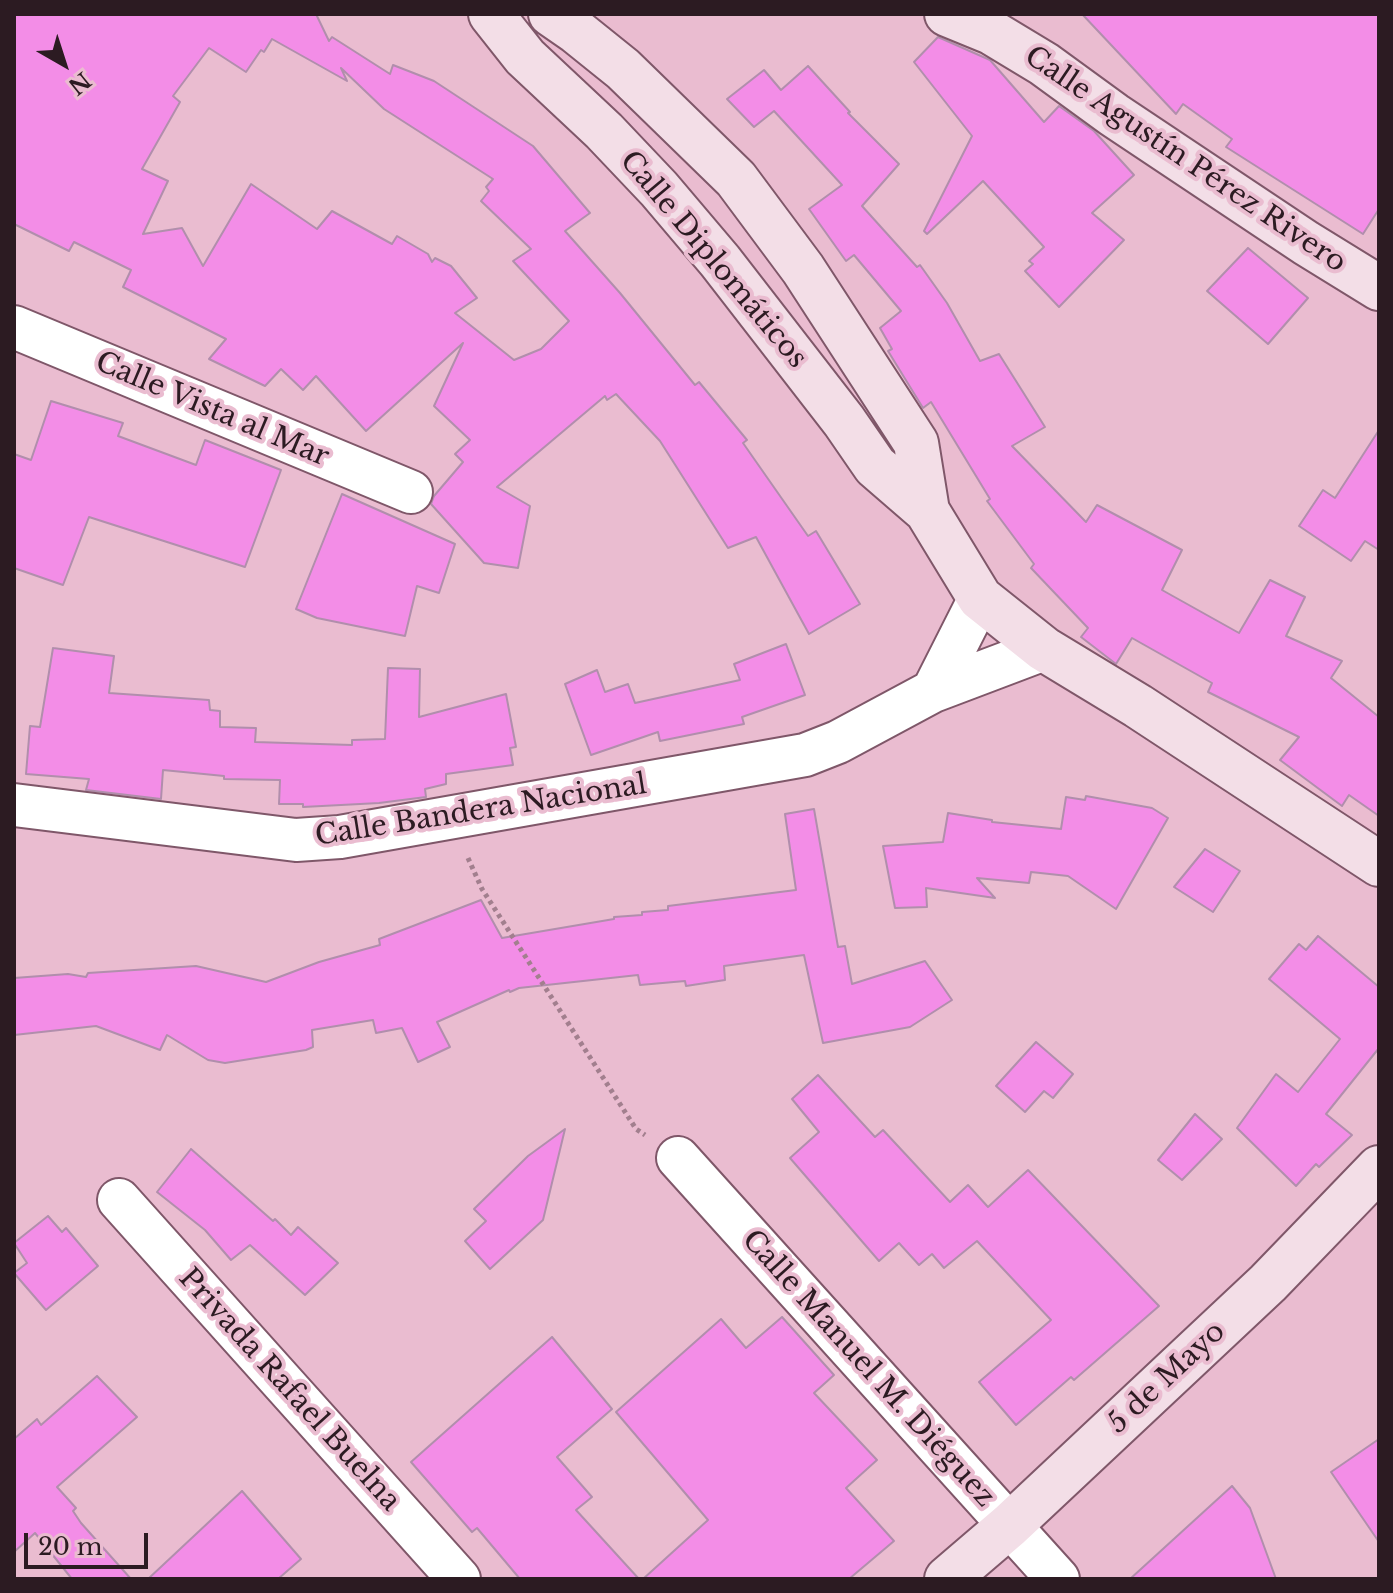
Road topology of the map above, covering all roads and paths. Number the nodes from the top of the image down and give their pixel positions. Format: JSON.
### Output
{"nodes":[{"id":1,"x":491,"y":14,"type":"edge"},
{"id":2,"x":551,"y":14,"type":"edge"},
{"id":3,"x":947,"y":14,"type":"edge"},
{"id":4,"x":1379,"y":288,"type":"edge"},
{"id":5,"x":14,"y":327,"type":"edge"},
{"id":6,"x":411,"y":492,"type":"dead end"},
{"id":7,"x":927,"y":511,"type":"junction"},
{"id":8,"x":980,"y":598,"type":"junction"},
{"id":9,"x":1044,"y":649,"type":"junction"},
{"id":10,"x":933,"y":691,"type":"junction"},
{"id":11,"x":14,"y":805,"type":"edge"},
{"id":12,"x":1379,"y":864,"type":"edge"},
{"id":13,"x":482,"y":889,"type":"dead end"},
{"id":14,"x":636,"y":1129,"type":"dead end"},
{"id":15,"x":678,"y":1158,"type":"dead end"},
{"id":16,"x":1379,"y":1168,"type":"edge"},
{"id":17,"x":119,"y":1200,"type":"dead end"},
{"id":18,"x":1010,"y":1525,"type":"junction"},
{"id":19,"x":459,"y":1579,"type":"edge"},
{"id":20,"x":947,"y":1579,"type":"edge"},
{"id":21,"x":1058,"y":1579,"type":"edge"}],
"edges":[{"from":1,"to":7,"type":"main road","name":"Calle Diplomáticos"},
{"from":2,"to":7,"type":"main road","name":"Calle Diplomáticos"},
{"from":3,"to":4,"type":"main road","name":"Calle Agustín Pérez Rivero"},
{"from":5,"to":6,"type":"street","name":"Calle Vista al Mar"},
{"from":7,"to":8,"type":"main road","name":"Calle Diplomáticos"},
{"from":8,"to":9,"type":"main road","name":"Calle Diplomáticos"},
{"from":8,"to":10,"type":"street"},
{"from":9,"to":10,"type":"street","name":"Calle Bandera Nacional"},
{"from":9,"to":12,"type":"main road","name":"Calle Diplomáticos"},
{"from":10,"to":11,"type":"street","name":"Calle Bandera Nacional"},
{"from":13,"to":14,"type":"path"},
{"from":15,"to":18,"type":"street","name":"Calle Manuel M. Diéguez"},
{"from":16,"to":18,"type":"main road","name":"5 de Mayo"},
{"from":17,"to":19,"type":"street","name":"Privada Rafael Buelna"},
{"from":18,"to":20,"type":"main road","name":"5 de Mayo"},
{"from":18,"to":21,"type":"street","name":"Calle Manuel M. Diéguez"}]}
